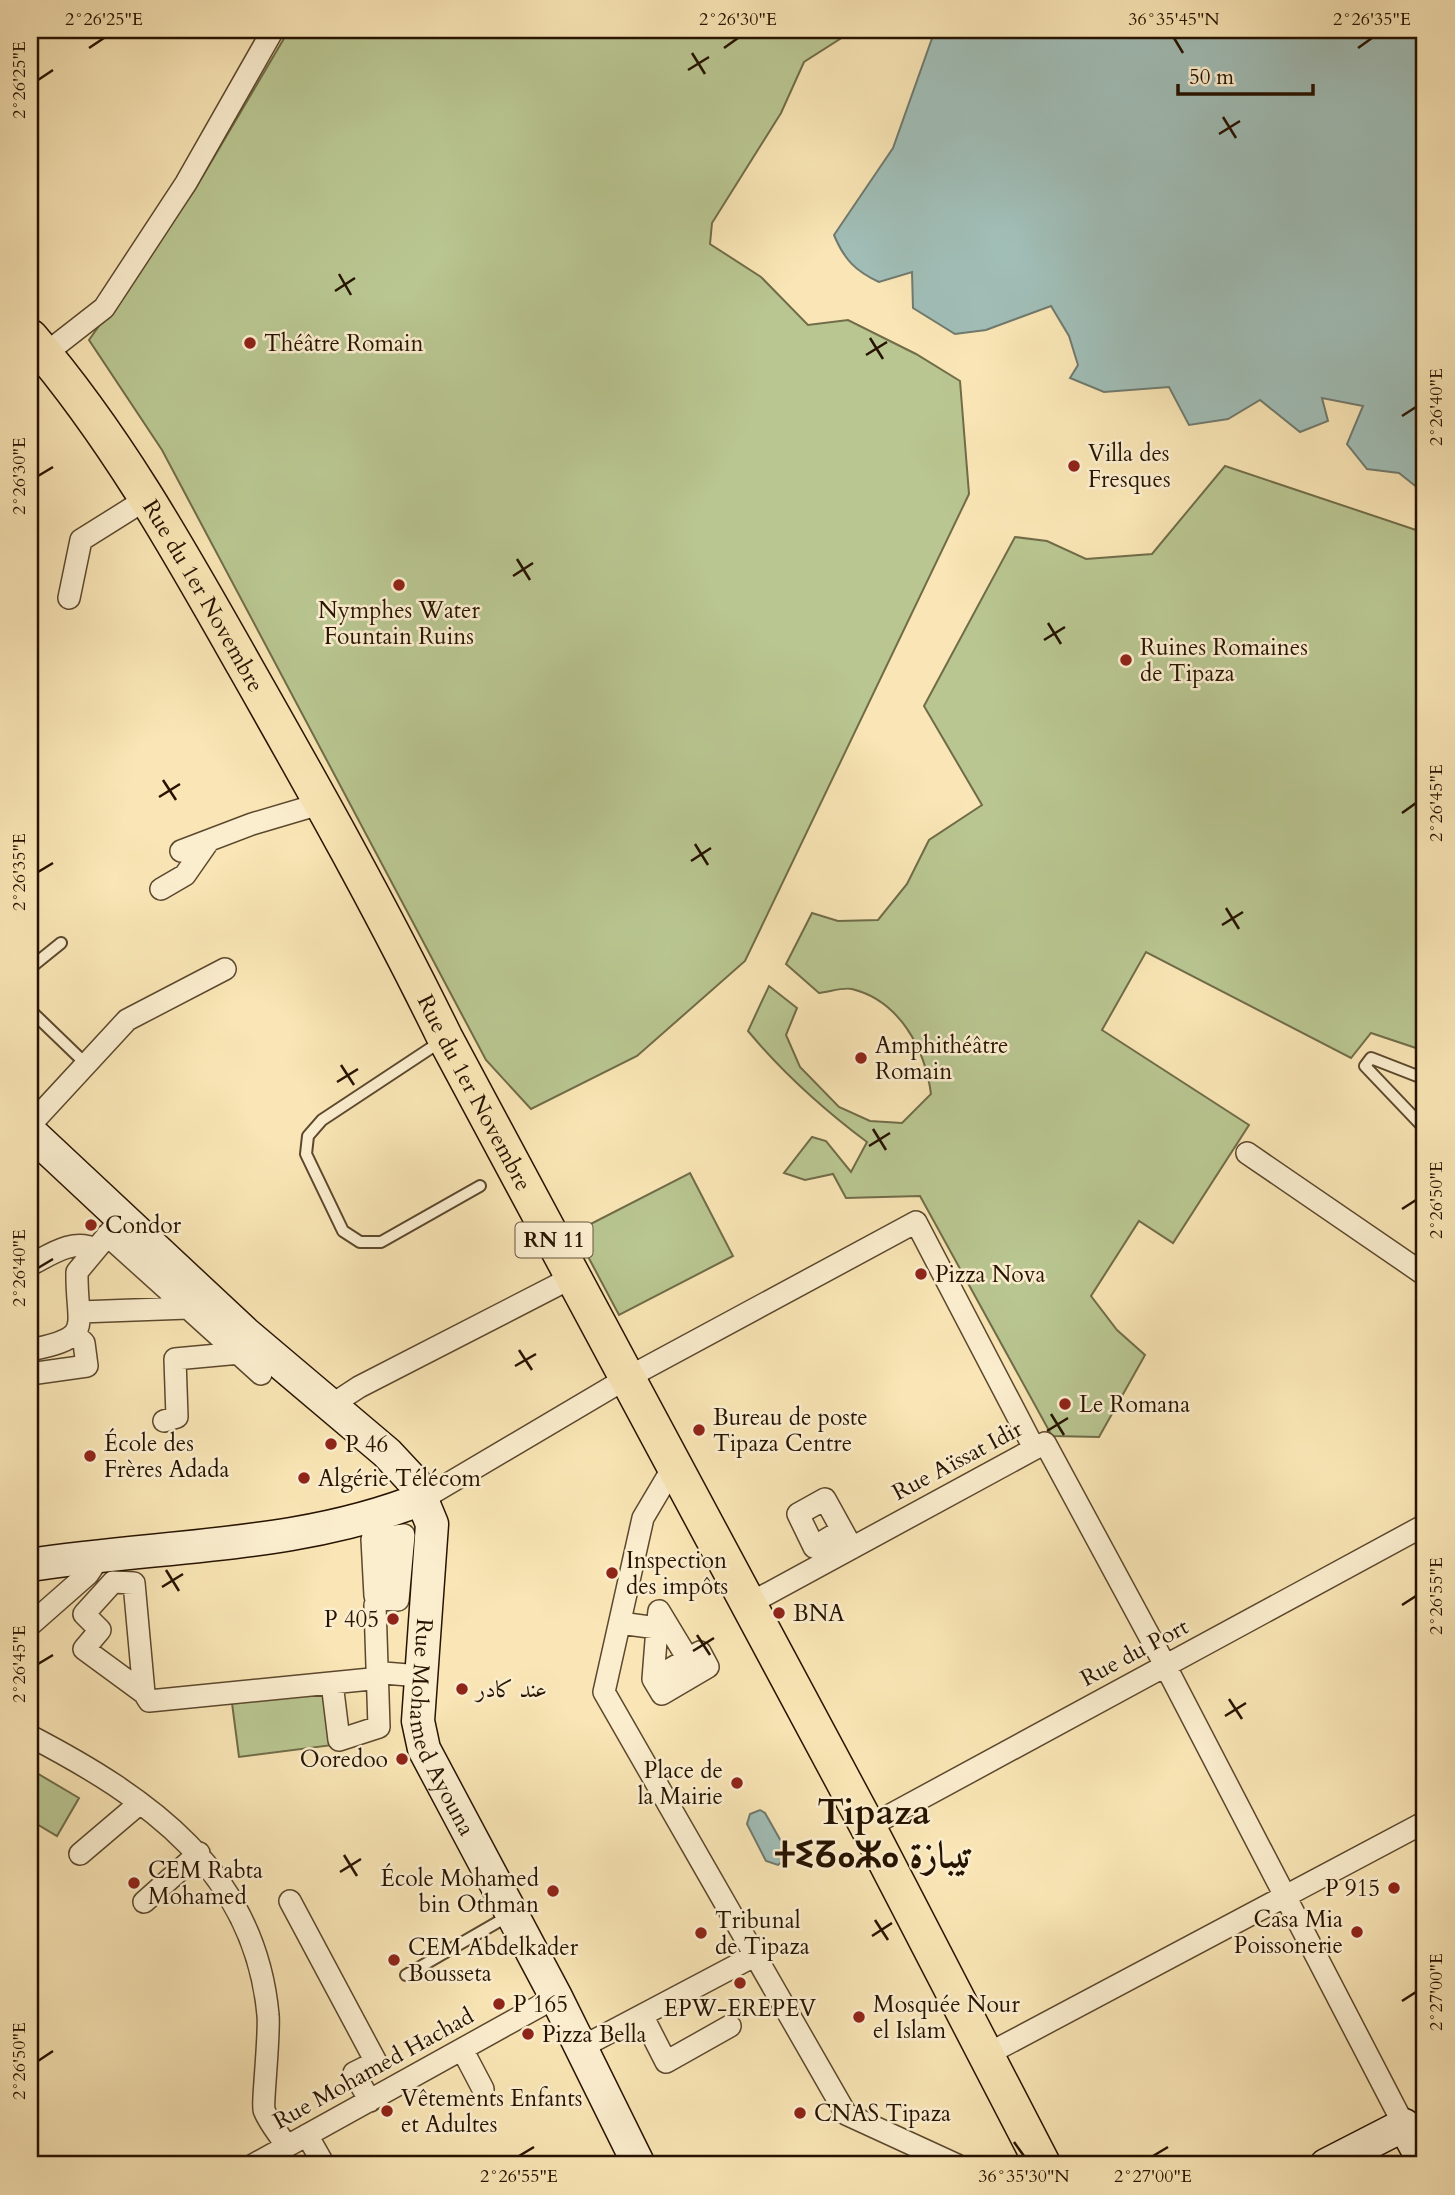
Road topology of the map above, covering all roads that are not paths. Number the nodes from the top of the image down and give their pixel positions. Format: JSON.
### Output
{"nodes":[{"id":1,"x":273,"y":30,"type":"edge"},
{"id":2,"x":37,"y":345,"type":"edge"},
{"id":3,"x":148,"y":498,"type":"junction"},
{"id":4,"x":69,"y":598,"type":"dead end"},
{"id":5,"x":323,"y":803,"type":"junction"},
{"id":6,"x":208,"y":842,"type":"junction"},
{"id":7,"x":181,"y":851,"type":"dead end"},
{"id":8,"x":161,"y":889,"type":"dead end"},
{"id":9,"x":61,"y":943,"type":"dead end"},
{"id":10,"x":30,"y":968,"type":"edge"},
{"id":11,"x":225,"y":969,"type":"dead end"},
{"id":12,"x":30,"y":1010,"type":"edge"},
{"id":13,"x":445,"y":1038,"type":"junction"},
{"id":14,"x":86,"y":1064,"type":"junction"},
{"id":15,"x":1425,"y":1079,"type":"edge"},
{"id":16,"x":30,"y":1125,"type":"edge"},
{"id":17,"x":1425,"y":1129,"type":"edge"},
{"id":18,"x":30,"y":1132,"type":"edge"},
{"id":19,"x":1247,"y":1153,"type":"dead end"},
{"id":20,"x":480,"y":1186,"type":"dead end"},
{"id":21,"x":108,"y":1234,"type":"junction"},
{"id":22,"x":30,"y":1265,"type":"edge"},
{"id":23,"x":1425,"y":1275,"type":"edge"},
{"id":24,"x":573,"y":1277,"type":"junction"},
{"id":25,"x":188,"y":1308,"type":"junction"},
{"id":26,"x":80,"y":1312,"type":"junction"},
{"id":27,"x":75,"y":1334,"type":"junction"},
{"id":28,"x":30,"y":1350,"type":"edge"},
{"id":29,"x":240,"y":1353,"type":"junction"},
{"id":30,"x":30,"y":1374,"type":"edge"},
{"id":31,"x":261,"y":1374,"type":"dead end"},
{"id":32,"x":627,"y":1378,"type":"junction"},
{"id":33,"x":330,"y":1406,"type":"junction"},
{"id":34,"x":164,"y":1421,"type":"dead end"},
{"id":35,"x":1034,"y":1448,"type":"junction"},
{"id":36,"x":675,"y":1464,"type":"junction"},
{"id":37,"x":424,"y":1498,"type":"junction"},
{"id":38,"x":1425,"y":1525,"type":"edge"},
{"id":39,"x":388,"y":1537,"type":"dead end"},
{"id":40,"x":100,"y":1556,"type":"junction"},
{"id":41,"x":30,"y":1564,"type":"edge"},
{"id":42,"x":747,"y":1605,"type":"junction"},
{"id":43,"x":620,"y":1623,"type":"junction"},
{"id":44,"x":30,"y":1625,"type":"edge"},
{"id":45,"x":664,"y":1629,"type":"junction"},
{"id":46,"x":1165,"y":1665,"type":"junction"},
{"id":47,"x":420,"y":1676,"type":"junction"},
{"id":48,"x":354,"y":1680,"type":"junction"},
{"id":49,"x":144,"y":1693,"type":"junction"},
{"id":50,"x":30,"y":1736,"type":"edge"},
{"id":51,"x":140,"y":1802,"type":"junction"},
{"id":52,"x":1425,"y":1822,"type":"edge"},
{"id":53,"x":868,"y":1827,"type":"junction"},
{"id":54,"x":199,"y":1853,"type":"junction"},
{"id":55,"x":80,"y":1854,"type":"dead end"},
{"id":56,"x":1285,"y":1897,"type":"junction"},
{"id":57,"x":290,"y":1901,"type":"dead end"},
{"id":58,"x":144,"y":1902,"type":"dead end"},
{"id":59,"x":512,"y":1913,"type":"junction"},
{"id":60,"x":756,"y":1955,"type":"junction"},
{"id":61,"x":406,"y":1975,"type":"dead end"},
{"id":62,"x":556,"y":1997,"type":"junction"},
{"id":63,"x":643,"y":2017,"type":"junction"},
{"id":64,"x":730,"y":2026,"type":"dead end"},
{"id":65,"x":582,"y":2048,"type":"junction"},
{"id":66,"x":462,"y":2049,"type":"junction"},
{"id":67,"x":986,"y":2055,"type":"junction"},
{"id":68,"x":483,"y":2089,"type":"dead end"},
{"id":69,"x":370,"y":2101,"type":"junction"},
{"id":70,"x":1404,"y":2125,"type":"junction"},
{"id":71,"x":307,"y":2135,"type":"junction"},
{"id":72,"x":287,"y":2147,"type":"junction"},
{"id":73,"x":634,"y":2163,"type":"edge"},
{"id":74,"x":1425,"y":2164,"type":"edge"},
{"id":75,"x":253,"y":2165,"type":"edge"},
{"id":76,"x":324,"y":2165,"type":"edge"},
{"id":77,"x":957,"y":2165,"type":"edge"},
{"id":78,"x":1043,"y":2165,"type":"edge"},
{"id":79,"x":1326,"y":2165,"type":"edge"}],
"edges":[{"from":1,"to":2,"type":"street"},
{"from":2,"to":3,"type":"main road","name":"Rue du 1er Novembre","number":"RN 11"},
{"from":3,"to":4,"type":"street"},
{"from":3,"to":5,"type":"main road","name":"Rue du 1er Novembre","number":"RN 11"},
{"from":5,"to":6,"type":"street"},
{"from":5,"to":13,"type":"main road","name":"Rue du 1er Novembre","number":"RN 11"},
{"from":6,"to":7,"type":"street"},
{"from":6,"to":8,"type":"street"},
{"from":9,"to":10,"type":"lane"},
{"from":11,"to":14,"type":"street"},
{"from":12,"to":14,"type":"lane"},
{"from":13,"to":20,"type":"lane"},
{"from":13,"to":24,"type":"main road","name":"Rue du 1er Novembre","number":"RN 11"},
{"from":14,"to":16,"type":"street"},
{"from":15,"to":17,"type":"lane"},
{"from":18,"to":21,"type":"main road"},
{"from":19,"to":23,"type":"street"},
{"from":21,"to":22,"type":"street"},
{"from":21,"to":25,"type":"street"},
{"from":21,"to":26,"type":"street"},
{"from":21,"to":33,"type":"main road"},
{"from":24,"to":32,"type":"main road","name":"Rue du 1er Novembre","number":"RN 11"},
{"from":24,"to":33,"type":"street"},
{"from":25,"to":26,"type":"street"},
{"from":25,"to":29,"type":"street"},
{"from":26,"to":27,"type":"street"},
{"from":27,"to":28,"type":"street"},
{"from":27,"to":30,"type":"street"},
{"from":29,"to":31,"type":"street"},
{"from":29,"to":34,"type":"street"},
{"from":32,"to":35,"type":"street"},
{"from":32,"to":36,"type":"main road","name":"Rue du 1er Novembre","number":"RN 11"},
{"from":32,"to":37,"type":"street"},
{"from":33,"to":37,"type":"main road"},
{"from":35,"to":42,"type":"street","name":"Rue Aïssat Idir"},
{"from":35,"to":46,"type":"street","name":"Rue Aïssat Idir"},
{"from":36,"to":42,"type":"main road","name":"Rue du 1er Novembre","number":"RN 11"},
{"from":36,"to":43,"type":"street"},
{"from":37,"to":40,"type":"main road"},
{"from":37,"to":47,"type":"main road","name":"Rue Mohamed Ayouna"},
{"from":38,"to":46,"type":"street","name":"Rue du Port"},
{"from":39,"to":48,"type":"street"},
{"from":40,"to":41,"type":"main road"},
{"from":40,"to":44,"type":"street"},
{"from":42,"to":53,"type":"main road","name":"Rue du 1er Novembre","number":"RN 11"},
{"from":43,"to":45,"type":"street"},
{"from":43,"to":60,"type":"street"},
{"from":45,"to":45,"type":"street"},
{"from":46,"to":53,"type":"street","name":"Rue du Port"},
{"from":46,"to":56,"type":"street"},
{"from":47,"to":48,"type":"street"},
{"from":47,"to":59,"type":"main road","name":"Rue Mohamed Ayouna"},
{"from":48,"to":48,"type":"street"},
{"from":48,"to":49,"type":"street"},
{"from":49,"to":49,"type":"street"},
{"from":50,"to":51,"type":"street"},
{"from":51,"to":54,"type":"street"},
{"from":51,"to":55,"type":"street"},
{"from":52,"to":56,"type":"street"},
{"from":53,"to":67,"type":"main road","name":"Rue du 1er Novembre","number":"RN 11"},
{"from":54,"to":58,"type":"street"},
{"from":54,"to":72,"type":"street"},
{"from":56,"to":67,"type":"street"},
{"from":56,"to":70,"type":"street"},
{"from":57,"to":69,"type":"street"},
{"from":59,"to":61,"type":"lane"},
{"from":59,"to":62,"type":"main road","name":"Rue Mohamed Ayouna"},
{"from":60,"to":63,"type":"street"},
{"from":60,"to":77,"type":"street"},
{"from":62,"to":65,"type":"main road","name":"Rue Mohamed Ayouna"},
{"from":62,"to":66,"type":"street","name":"Rue Mohamed Hachad"},
{"from":63,"to":64,"type":"street"},
{"from":63,"to":65,"type":"street"},
{"from":65,"to":73,"type":"main road","name":"Rue Mohamed Ayouna"},
{"from":66,"to":68,"type":"street"},
{"from":66,"to":69,"type":"street","name":"Rue Mohamed Hachad"},
{"from":67,"to":78,"type":"main road","name":"Rue du 1er Novembre","number":"RN 11"},
{"from":69,"to":71,"type":"street","name":"Rue Mohamed Hachad"},
{"from":70,"to":74,"type":"main road"},
{"from":70,"to":79,"type":"main road"},
{"from":71,"to":72,"type":"street","name":"Rue Mohamed Hachad"},
{"from":71,"to":76,"type":"street"},
{"from":72,"to":75,"type":"street","name":"Rue Mohamed Hachad"}]}
